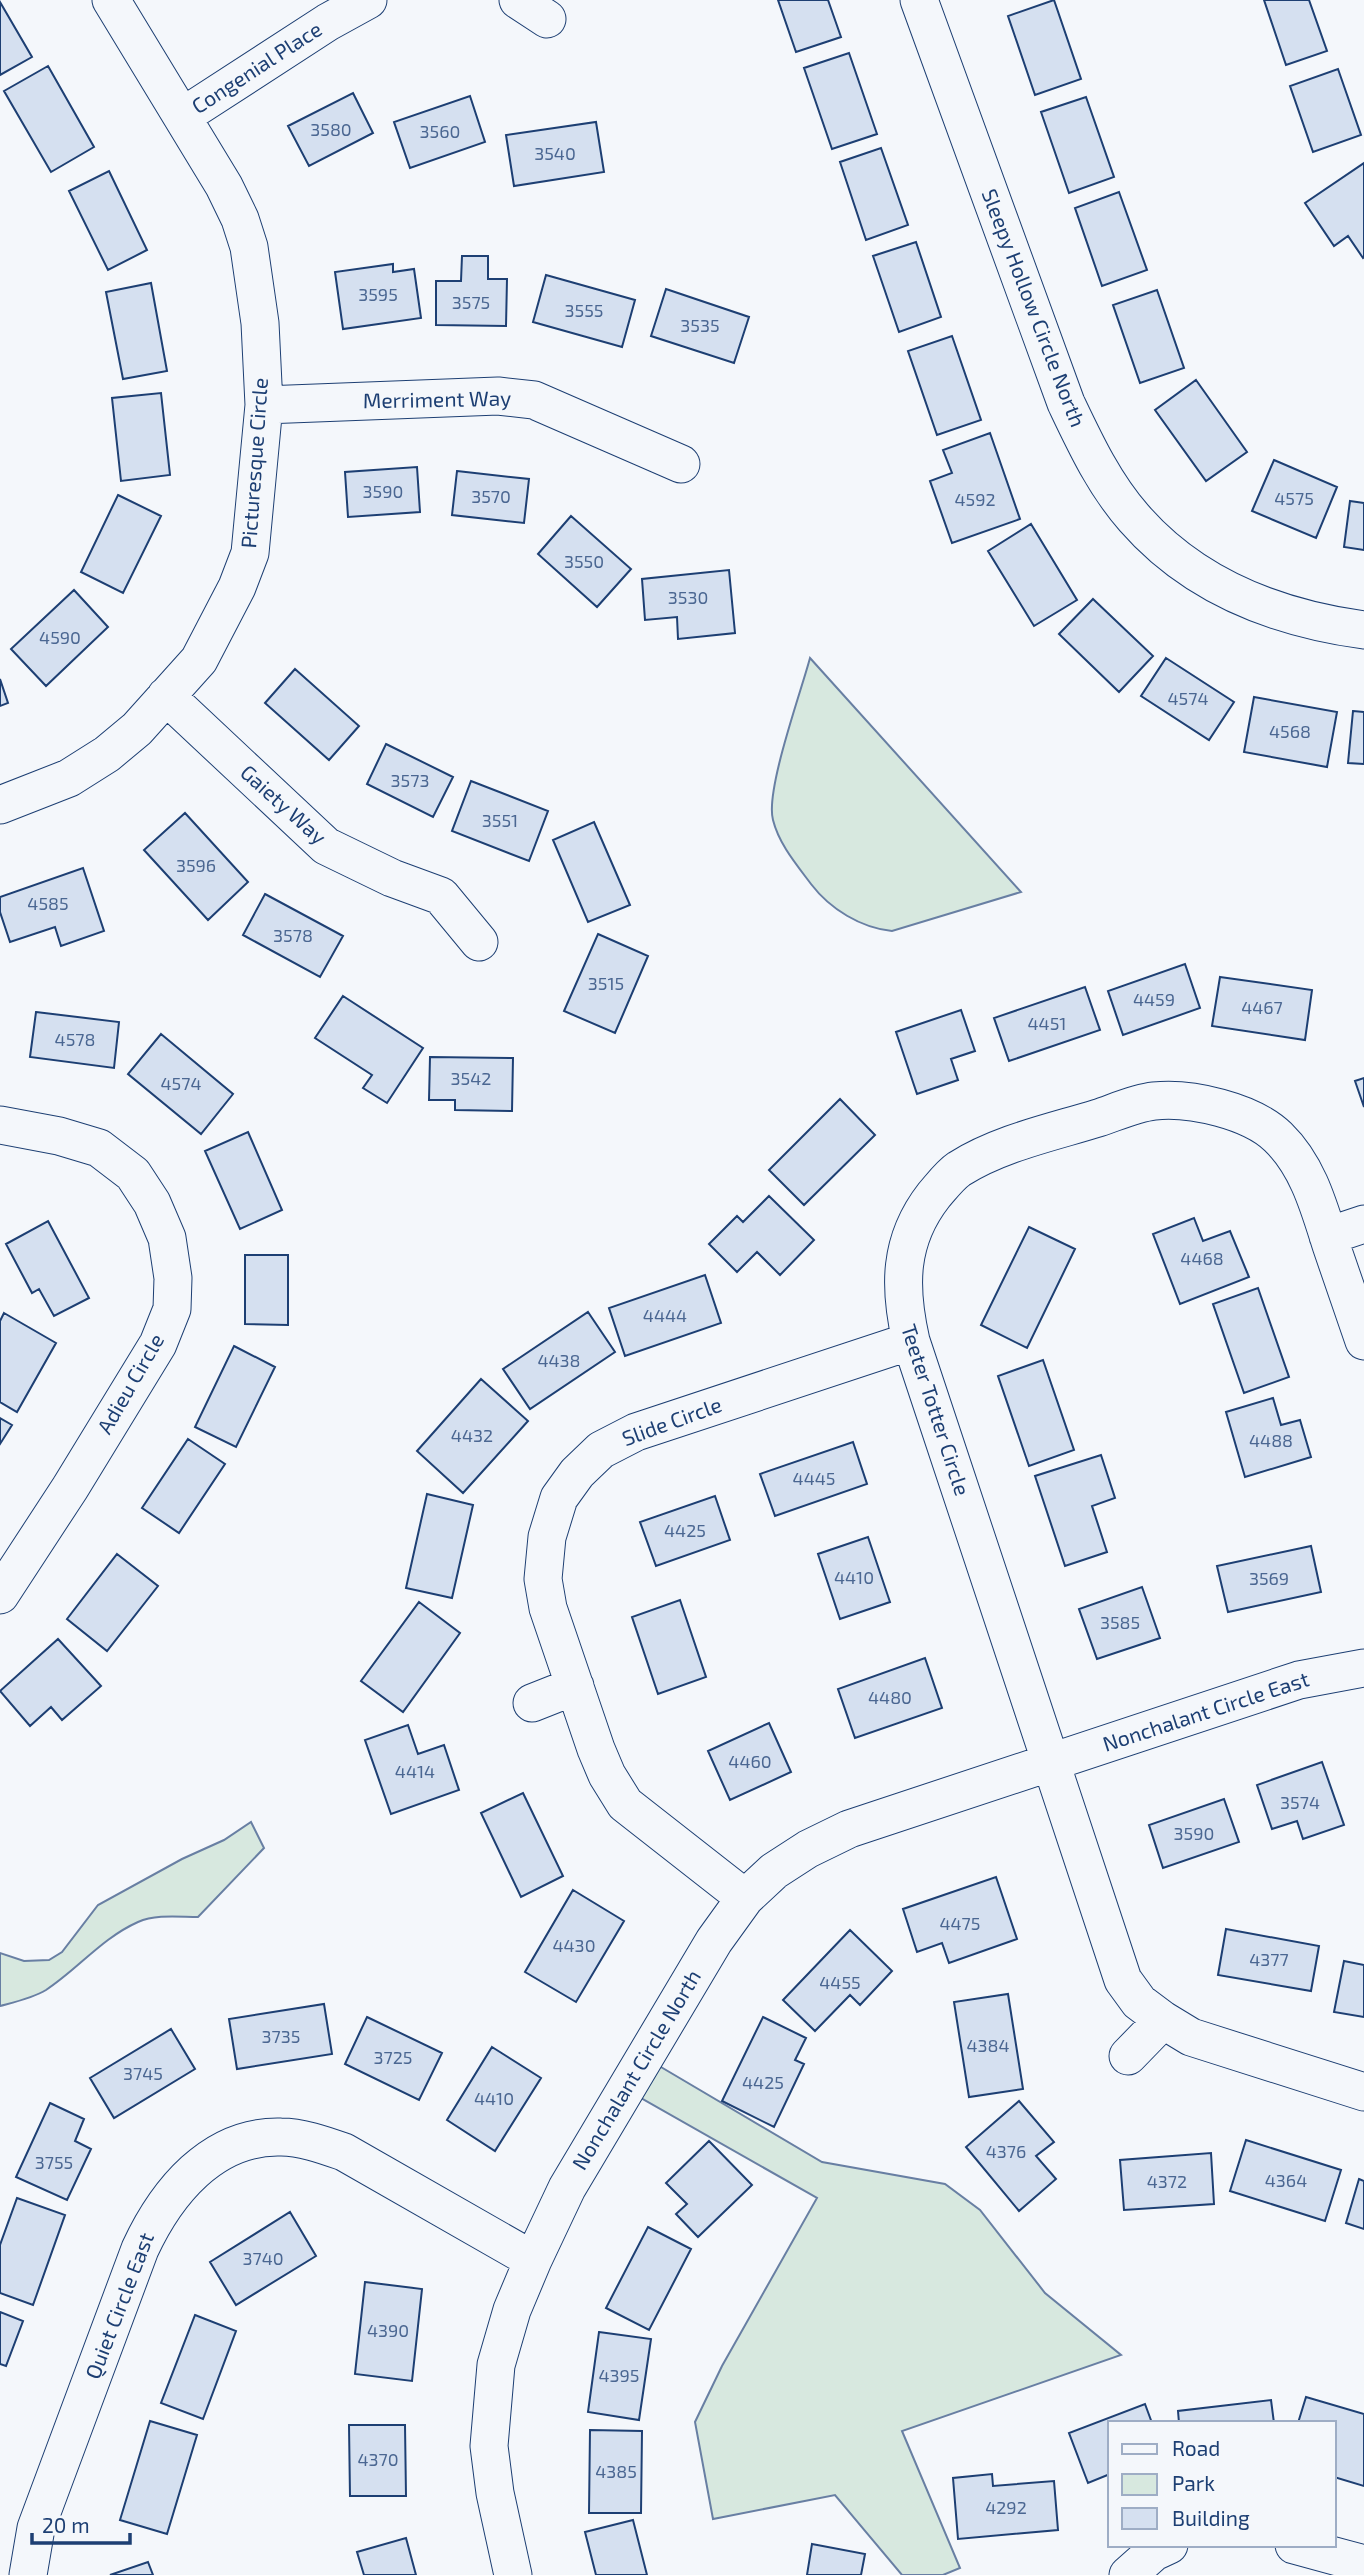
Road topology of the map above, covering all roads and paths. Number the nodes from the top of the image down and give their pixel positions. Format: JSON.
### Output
{"nodes":[{"id":1,"x":111,"y":0,"type":"edge"},
{"id":2,"x":368,"y":0,"type":"edge"},
{"id":3,"x":919,"y":0,"type":"edge"},
{"id":4,"x":183,"y":116,"type":"junction"},
{"id":5,"x":264,"y":405,"type":"junction"},
{"id":6,"x":681,"y":464,"type":"dead end"},
{"id":7,"x":1364,"y":630,"type":"edge"},
{"id":8,"x":166,"y":696,"type":"junction"},
{"id":9,"x":0,"y":805,"type":"edge"},
{"id":10,"x":479,"y":942,"type":"dead end"},
{"id":11,"x":0,"y":1125,"type":"edge"},
{"id":12,"x":1364,"y":1224,"type":"edge"},
{"id":13,"x":1328,"y":1236,"type":"junction"},
{"id":14,"x":911,"y":1341,"type":"junction"},
{"id":15,"x":1364,"y":1341,"type":"edge"},
{"id":16,"x":0,"y":1595,"type":"edge"},
{"id":17,"x":1364,"y":1668,"type":"edge"},
{"id":18,"x":575,"y":1686,"type":"junction"},
{"id":19,"x":532,"y":1703,"type":"dead end"},
{"id":20,"x":1050,"y":1763,"type":"junction"},
{"id":21,"x":746,"y":1898,"type":"junction"},
{"id":22,"x":1163,"y":2020,"type":"junction"},
{"id":23,"x":1128,"y":2056,"type":"dead end"},
{"id":24,"x":1364,"y":2092,"type":"edge"},
{"id":25,"x":533,"y":2260,"type":"junction"},
{"id":26,"x":1165,"y":2547,"type":"edge"},
{"id":27,"x":1301,"y":2547,"type":"edge"},
{"id":28,"x":1364,"y":2564,"type":"edge"},
{"id":29,"x":28,"y":2573,"type":"edge"},
{"id":30,"x":513,"y":2575,"type":"edge"},
{"id":31,"x":1128,"y":2575,"type":"edge"}],
"edges":[{"from":1,"to":4,"type":"street","name":"Picturesque Circle"},
{"from":2,"to":4,"type":"street","name":"Congenial Place"},
{"from":3,"to":7,"type":"street","name":"Sleepy Hollow Circle North"},
{"from":4,"to":5,"type":"street","name":"Picturesque Circle"},
{"from":5,"to":6,"type":"street","name":"Merriment Way"},
{"from":5,"to":8,"type":"street","name":"Picturesque Circle"},
{"from":8,"to":9,"type":"street","name":"Picturesque Circle"},
{"from":8,"to":10,"type":"street","name":"Gaiety Way"},
{"from":11,"to":16,"type":"street","name":"Adieu Circle"},
{"from":12,"to":13,"type":"street"},
{"from":13,"to":14,"type":"street","name":"Teeter Totter Circle"},
{"from":13,"to":15,"type":"street","name":"Teeter Totter Circle"},
{"from":14,"to":18,"type":"street","name":"Slide Circle"},
{"from":14,"to":20,"type":"street","name":"Teeter Totter Circle"},
{"from":17,"to":20,"type":"street","name":"Nonchalant Circle East"},
{"from":18,"to":19,"type":"street"},
{"from":18,"to":21,"type":"street","name":"Slide Circle"},
{"from":20,"to":21,"type":"street","name":"Nonchalant Circle North"},
{"from":20,"to":22,"type":"street","name":"Teeter Totter Circle"},
{"from":21,"to":25,"type":"street","name":"Nonchalant Circle North"},
{"from":22,"to":23,"type":"street"},
{"from":22,"to":24,"type":"street","name":"Teeter Totter Circle"},
{"from":25,"to":29,"type":"street","name":"Quiet Circle East"},
{"from":25,"to":30,"type":"street","name":"Nonchalant Circle North"},
{"from":26,"to":31,"type":"street"},
{"from":27,"to":28,"type":"street"}]}
